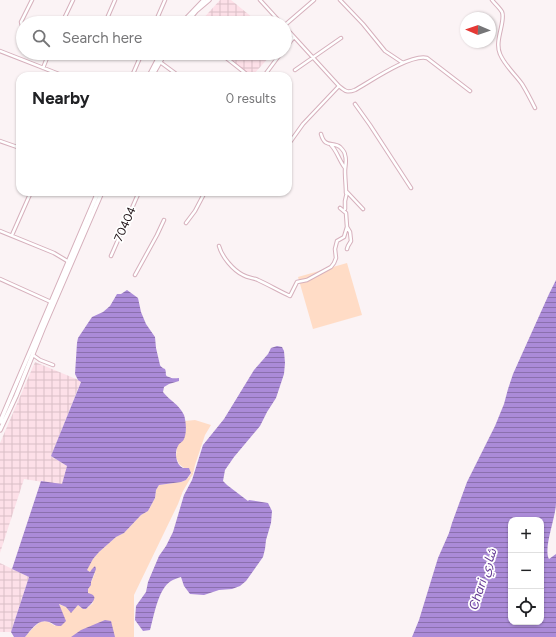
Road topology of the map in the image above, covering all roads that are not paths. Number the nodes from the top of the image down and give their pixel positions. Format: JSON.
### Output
{"nodes":[{"id":1,"x":32,"y":0,"type":"edge"},
{"id":2,"x":73,"y":0,"type":"edge"},
{"id":3,"x":116,"y":0,"type":"edge"},
{"id":4,"x":165,"y":0,"type":"edge"},
{"id":5,"x":197,"y":0,"type":"edge"},
{"id":6,"x":208,"y":0,"type":"edge"},
{"id":7,"x":260,"y":0,"type":"edge"},
{"id":8,"x":268,"y":0,"type":"edge"},
{"id":9,"x":314,"y":0,"type":"edge"},
{"id":10,"x":341,"y":0,"type":"edge"},
{"id":11,"x":492,"y":0,"type":"edge"},
{"id":12,"x":203,"y":2,"type":"edge"},
{"id":13,"x":264,"y":4,"type":"junction"},
{"id":14,"x":24,"y":16,"type":"edge"},
{"id":15,"x":65,"y":16,"type":"edge"},
{"id":16,"x":108,"y":16,"type":"edge"},
{"id":17,"x":158,"y":16,"type":"edge"},
{"id":18,"x":189,"y":16,"type":"edge"},
{"id":19,"x":192,"y":16,"type":"edge"},
{"id":20,"x":275,"y":16,"type":"edge"},
{"id":21,"x":292,"y":20,"type":"edge"},
{"id":22,"x":292,"y":35,"type":"edge"},
{"id":23,"x":294,"y":37,"type":"junction"},
{"id":24,"x":341,"y":38,"type":"dead end"},
{"id":25,"x":292,"y":39,"type":"edge"},
{"id":26,"x":0,"y":51,"type":"edge"},
{"id":27,"x":16,"y":57,"type":"edge"},
{"id":28,"x":313,"y":58,"type":"junction"},
{"id":29,"x":23,"y":60,"type":"edge"},
{"id":30,"x":46,"y":60,"type":"edge"},
{"id":31,"x":139,"y":60,"type":"edge"},
{"id":32,"x":157,"y":60,"type":"edge"},
{"id":33,"x":229,"y":60,"type":"edge"},
{"id":34,"x":276,"y":60,"type":"edge"},
{"id":35,"x":160,"y":62,"type":"joint"},
{"id":36,"x":403,"y":63,"type":"junction"},
{"id":37,"x":43,"y":68,"type":"junction"},
{"id":38,"x":295,"y":70,"type":"dead end"},
{"id":39,"x":54,"y":72,"type":"edge"},
{"id":40,"x":134,"y":72,"type":"edge"},
{"id":41,"x":151,"y":72,"type":"edge"},
{"id":42,"x":154,"y":72,"type":"edge"},
{"id":43,"x":174,"y":72,"type":"edge"},
{"id":44,"x":245,"y":72,"type":"edge"},
{"id":45,"x":267,"y":72,"type":"edge"},
{"id":46,"x":339,"y":86,"type":"junction"},
{"id":47,"x":470,"y":91,"type":"dead end"},
{"id":48,"x":355,"y":104,"type":"dead end"},
{"id":49,"x":535,"y":108,"type":"dead end"},
{"id":50,"x":322,"y":134,"type":"dead end"},
{"id":51,"x":292,"y":139,"type":"edge"},
{"id":52,"x":0,"y":140,"type":"edge"},
{"id":53,"x":329,"y":144,"type":"junction"},
{"id":54,"x":16,"y":146,"type":"edge"},
{"id":55,"x":345,"y":168,"type":"junction"},
{"id":56,"x":411,"y":188,"type":"dead end"},
{"id":57,"x":346,"y":193,"type":"junction"},
{"id":58,"x":29,"y":196,"type":"edge"},
{"id":59,"x":96,"y":196,"type":"edge"},
{"id":60,"x":100,"y":196,"type":"edge"},
{"id":61,"x":137,"y":196,"type":"edge"},
{"id":62,"x":203,"y":196,"type":"edge"},
{"id":63,"x":340,"y":208,"type":"dead end"},
{"id":64,"x":345,"y":209,"type":"dead end"},
{"id":65,"x":363,"y":209,"type":"dead end"},
{"id":66,"x":164,"y":220,"type":"dead end"},
{"id":67,"x":186,"y":223,"type":"dead end"},
{"id":68,"x":348,"y":227,"type":"junction"},
{"id":69,"x":0,"y":231,"type":"edge"},
{"id":70,"x":12,"y":235,"type":"junction"},
{"id":71,"x":219,"y":246,"type":"dead end"},
{"id":72,"x":347,"y":249,"type":"dead end"},
{"id":73,"x":111,"y":256,"type":"dead end"},
{"id":74,"x":70,"y":262,"type":"junction"},
{"id":75,"x":135,"y":275,"type":"dead end"},
{"id":76,"x":0,"y":280,"type":"edge"},
{"id":77,"x":52,"y":302,"type":"junction"},
{"id":78,"x":33,"y":355,"type":"junction"},
{"id":79,"x":53,"y":365,"type":"dead end"},
{"id":80,"x":2,"y":420,"type":"edge"},
{"id":81,"x":0,"y":430,"type":"edge"}],
"edges":[{"from":1,"to":14,"type":"street"},
{"from":2,"to":15,"type":"street"},
{"from":3,"to":16,"type":"street"},
{"from":4,"to":17,"type":"street"},
{"from":5,"to":12,"type":"street"},
{"from":6,"to":12,"type":"main road"},
{"from":7,"to":13,"type":"street"},
{"from":8,"to":13,"type":"street"},
{"from":9,"to":21,"type":"street"},
{"from":10,"to":36,"type":"street"},
{"from":11,"to":49,"type":"street"},
{"from":12,"to":18,"type":"main road"},
{"from":12,"to":19,"type":"main road"},
{"from":13,"to":20,"type":"street"},
{"from":22,"to":23,"type":"street"},
{"from":23,"to":25,"type":"street"},
{"from":23,"to":28,"type":"street"},
{"from":24,"to":28,"type":"street"},
{"from":26,"to":27,"type":"street"},
{"from":28,"to":38,"type":"street"},
{"from":28,"to":46,"type":"street"},
{"from":29,"to":37,"type":"street"},
{"from":30,"to":37,"type":"street"},
{"from":31,"to":40,"type":"street"},
{"from":32,"to":41,"type":"main road"},
{"from":33,"to":44,"type":"street"},
{"from":34,"to":45,"type":"street"},
{"from":35,"to":42,"type":"main road"},
{"from":35,"to":43,"type":"street"},
{"from":36,"to":46,"type":"street"},
{"from":36,"to":47,"type":"street"},
{"from":37,"to":39,"type":"street"},
{"from":46,"to":51,"type":"street"},
{"from":48,"to":56,"type":"street"},
{"from":50,"to":53,"type":"street"},
{"from":52,"to":54,"type":"street"},
{"from":53,"to":55,"type":"street"},
{"from":53,"to":55,"type":"street"},
{"from":55,"to":57,"type":"street"},
{"from":57,"to":64,"type":"street"},
{"from":57,"to":65,"type":"street"},
{"from":58,"to":70,"type":"street"},
{"from":59,"to":74,"type":"main road"},
{"from":60,"to":74,"type":"main road"},
{"from":61,"to":73,"type":"street","name":"70404"},
{"from":62,"to":67,"type":"street"},
{"from":63,"to":68,"type":"street"},
{"from":66,"to":75,"type":"street"},
{"from":68,"to":71,"type":"street"},
{"from":68,"to":72,"type":"street"},
{"from":69,"to":70,"type":"street"},
{"from":70,"to":74,"type":"street"},
{"from":74,"to":77,"type":"main road"},
{"from":74,"to":78,"type":"main road"},
{"from":76,"to":77,"type":"street"},
{"from":77,"to":80,"type":"main road"},
{"from":78,"to":79,"type":"street"},
{"from":78,"to":80,"type":"main road"},
{"from":80,"to":81,"type":"main road"}]}
